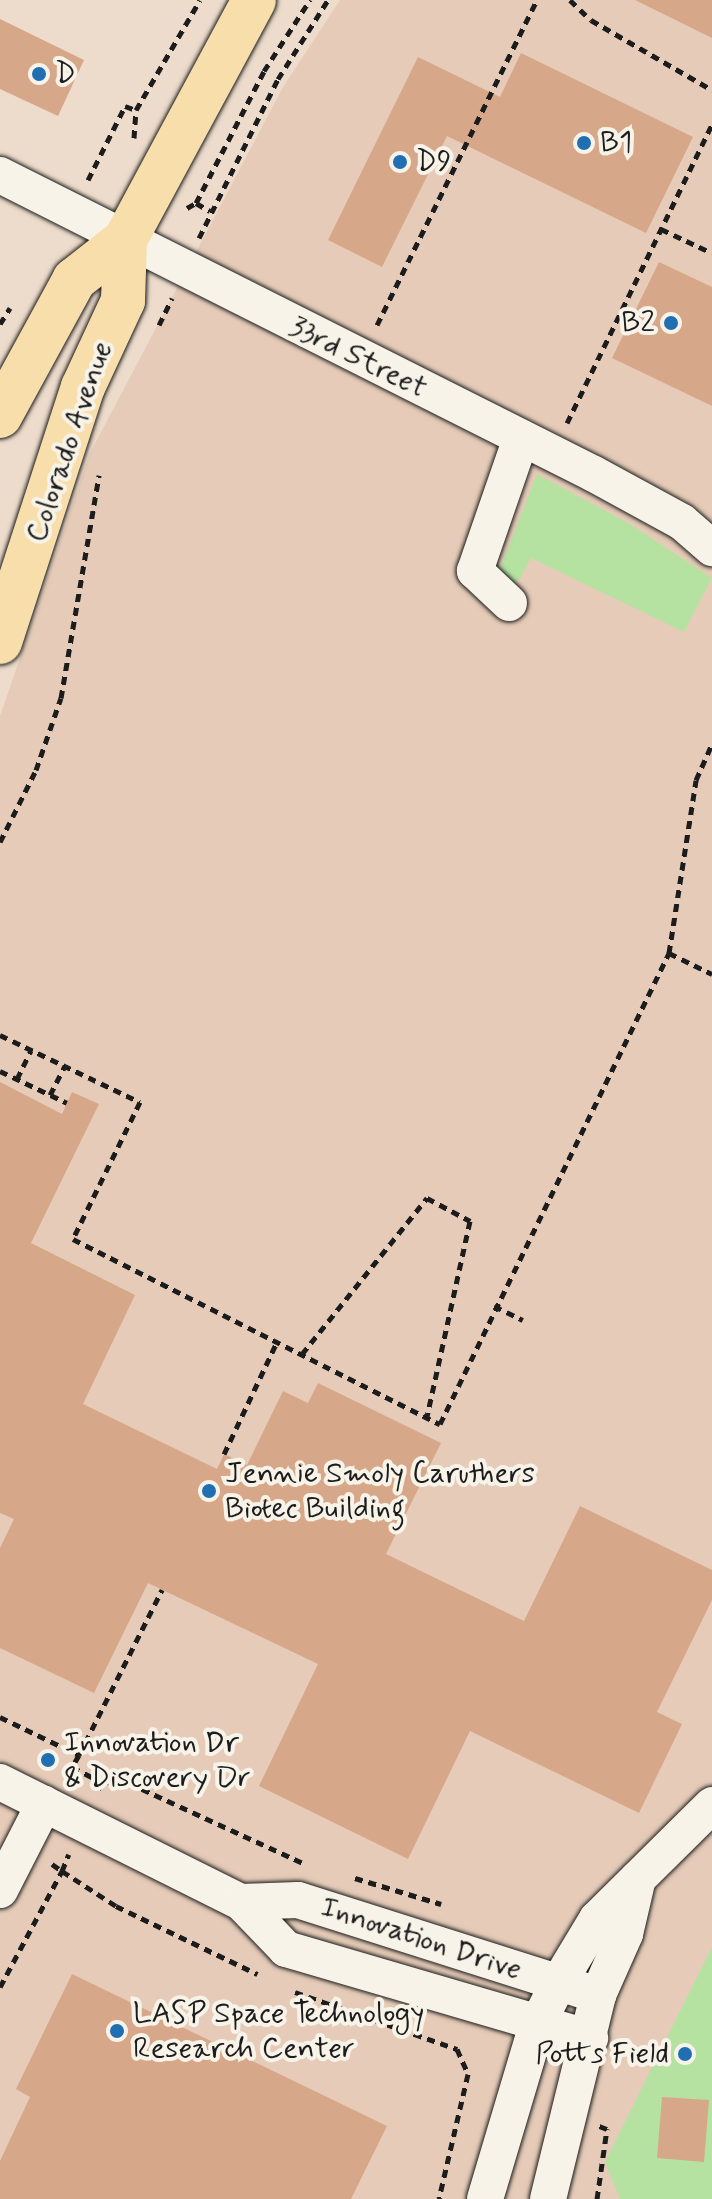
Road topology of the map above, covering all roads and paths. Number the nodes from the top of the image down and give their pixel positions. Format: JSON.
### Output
{"nodes":[{"id":1,"x":200,"y":0,"type":"edge"},
{"id":2,"x":254,"y":0,"type":"edge"},
{"id":3,"x":310,"y":0,"type":"edge"},
{"id":4,"x":328,"y":0,"type":"edge"},
{"id":5,"x":537,"y":0,"type":"edge"},
{"id":6,"x":570,"y":0,"type":"edge"},
{"id":7,"x":712,"y":90,"type":"edge"},
{"id":8,"x":136,"y":110,"type":"dead end"},
{"id":9,"x":712,"y":125,"type":"edge"},
{"id":10,"x":0,"y":175,"type":"edge"},
{"id":11,"x":661,"y":229,"type":"junction"},
{"id":12,"x":125,"y":240,"type":"junction"},
{"id":13,"x":712,"y":253,"type":"edge"},
{"id":14,"x":186,"y":271,"type":"junction"},
{"id":15,"x":373,"y":334,"type":"dead end"},
{"id":16,"x":152,"y":340,"type":"dead end"},
{"id":17,"x":0,"y":416,"type":"edge"},
{"id":18,"x":536,"y":445,"type":"junction"},
{"id":19,"x":101,"y":466,"type":"dead end"},
{"id":20,"x":712,"y":548,"type":"edge"},
{"id":21,"x":509,"y":603,"type":"dead end"},
{"id":22,"x":0,"y":642,"type":"edge"},
{"id":23,"x":712,"y":744,"type":"edge"},
{"id":24,"x":0,"y":842,"type":"edge"},
{"id":25,"x":669,"y":953,"type":"junction"},
{"id":26,"x":712,"y":974,"type":"edge"},
{"id":27,"x":0,"y":1035,"type":"edge"},
{"id":28,"x":31,"y":1050,"type":"junction"},
{"id":29,"x":65,"y":1066,"type":"junction"},
{"id":30,"x":0,"y":1071,"type":"edge"},
{"id":31,"x":17,"y":1079,"type":"junction"},
{"id":32,"x":50,"y":1095,"type":"junction"},
{"id":33,"x":67,"y":1103,"type":"dead end"},
{"id":34,"x":494,"y":1306,"type":"junction"},
{"id":35,"x":523,"y":1320,"type":"dead end"},
{"id":36,"x":277,"y":1342,"type":"junction"},
{"id":37,"x":302,"y":1354,"type":"junction"},
{"id":38,"x":427,"y":1416,"type":"junction"},
{"id":39,"x":224,"y":1454,"type":"dead end"},
{"id":40,"x":162,"y":1590,"type":"dead end"},
{"id":41,"x":79,"y":1755,"type":"dead end"},
{"id":42,"x":0,"y":1782,"type":"edge"},
{"id":43,"x":102,"y":1782,"type":"dead end"},
{"id":44,"x":44,"y":1804,"type":"junction"},
{"id":45,"x":712,"y":1805,"type":"edge"},
{"id":46,"x":307,"y":1864,"type":"dead end"},
{"id":47,"x":350,"y":1876,"type":"dead end"},
{"id":48,"x":639,"y":1876,"type":"junction"},
{"id":49,"x":394,"y":1887,"type":"dead end"},
{"id":50,"x":0,"y":1890,"type":"edge"},
{"id":51,"x":241,"y":1902,"type":"junction"},
{"id":52,"x":264,"y":1977,"type":"dead end"},
{"id":53,"x":559,"y":1982,"type":"junction"},
{"id":54,"x":0,"y":1987,"type":"edge"},
{"id":55,"x":292,"y":1990,"type":"dead end"},
{"id":56,"x":598,"y":1995,"type":"junction"},
{"id":57,"x":537,"y":2025,"type":"junction"},
{"id":58,"x":590,"y":2038,"type":"junction"},
{"id":59,"x":439,"y":2199,"type":"edge"},
{"id":60,"x":485,"y":2199,"type":"edge"},
{"id":61,"x":548,"y":2199,"type":"edge"}],
"edges":[{"from":1,"to":8,"type":"path"},
{"from":2,"to":12,"type":"main road","name":"Colorado Avenue"},
{"from":3,"to":4,"type":"path"},
{"from":5,"to":15,"type":"path"},
{"from":6,"to":7,"type":"path"},
{"from":9,"to":11,"type":"path"},
{"from":10,"to":12,"type":"street","name":"33rd Street"},
{"from":11,"to":13,"type":"path"},
{"from":11,"to":18,"type":"path"},
{"from":12,"to":14,"type":"street","name":"33rd Street"},
{"from":12,"to":17,"type":"main road","name":"Colorado Avenue"},
{"from":12,"to":22,"type":"main road","name":"Colorado Avenue"},
{"from":14,"to":16,"type":"path"},
{"from":14,"to":18,"type":"street","name":"33rd Street"},
{"from":18,"to":20,"type":"street","name":"33rd Street"},
{"from":18,"to":21,"type":"street"},
{"from":19,"to":24,"type":"path"},
{"from":23,"to":25,"type":"path"},
{"from":25,"to":26,"type":"path"},
{"from":25,"to":34,"type":"path"},
{"from":27,"to":28,"type":"path"},
{"from":28,"to":29,"type":"path"},
{"from":28,"to":31,"type":"path"},
{"from":29,"to":32,"type":"path"},
{"from":29,"to":36,"type":"path"},
{"from":30,"to":31,"type":"path"},
{"from":31,"to":32,"type":"path"},
{"from":32,"to":33,"type":"path"},
{"from":34,"to":35,"type":"path"},
{"from":34,"to":38,"type":"path"},
{"from":36,"to":37,"type":"path"},
{"from":36,"to":39,"type":"path"},
{"from":37,"to":38,"type":"path"},
{"from":37,"to":38,"type":"path"},
{"from":40,"to":41,"type":"path"},
{"from":42,"to":44,"type":"street","name":"Innovation Drive"},
{"from":43,"to":46,"type":"path"},
{"from":44,"to":50,"type":"street"},
{"from":44,"to":51,"type":"street","name":"Innovation Drive"},
{"from":45,"to":48,"type":"street"},
{"from":47,"to":49,"type":"path"},
{"from":48,"to":53,"type":"street"},
{"from":48,"to":56,"type":"street"},
{"from":51,"to":53,"type":"street","name":"Innovation Drive"},
{"from":51,"to":57,"type":"street","name":"Innovation Drive"},
{"from":52,"to":54,"type":"path"},
{"from":53,"to":56,"type":"street","name":"Innovation Drive"},
{"from":53,"to":57,"type":"street"},
{"from":55,"to":59,"type":"path"},
{"from":56,"to":58,"type":"street"},
{"from":57,"to":58,"type":"street","name":"Innovation Drive"},
{"from":57,"to":60,"type":"street"},
{"from":58,"to":61,"type":"street"}]}
